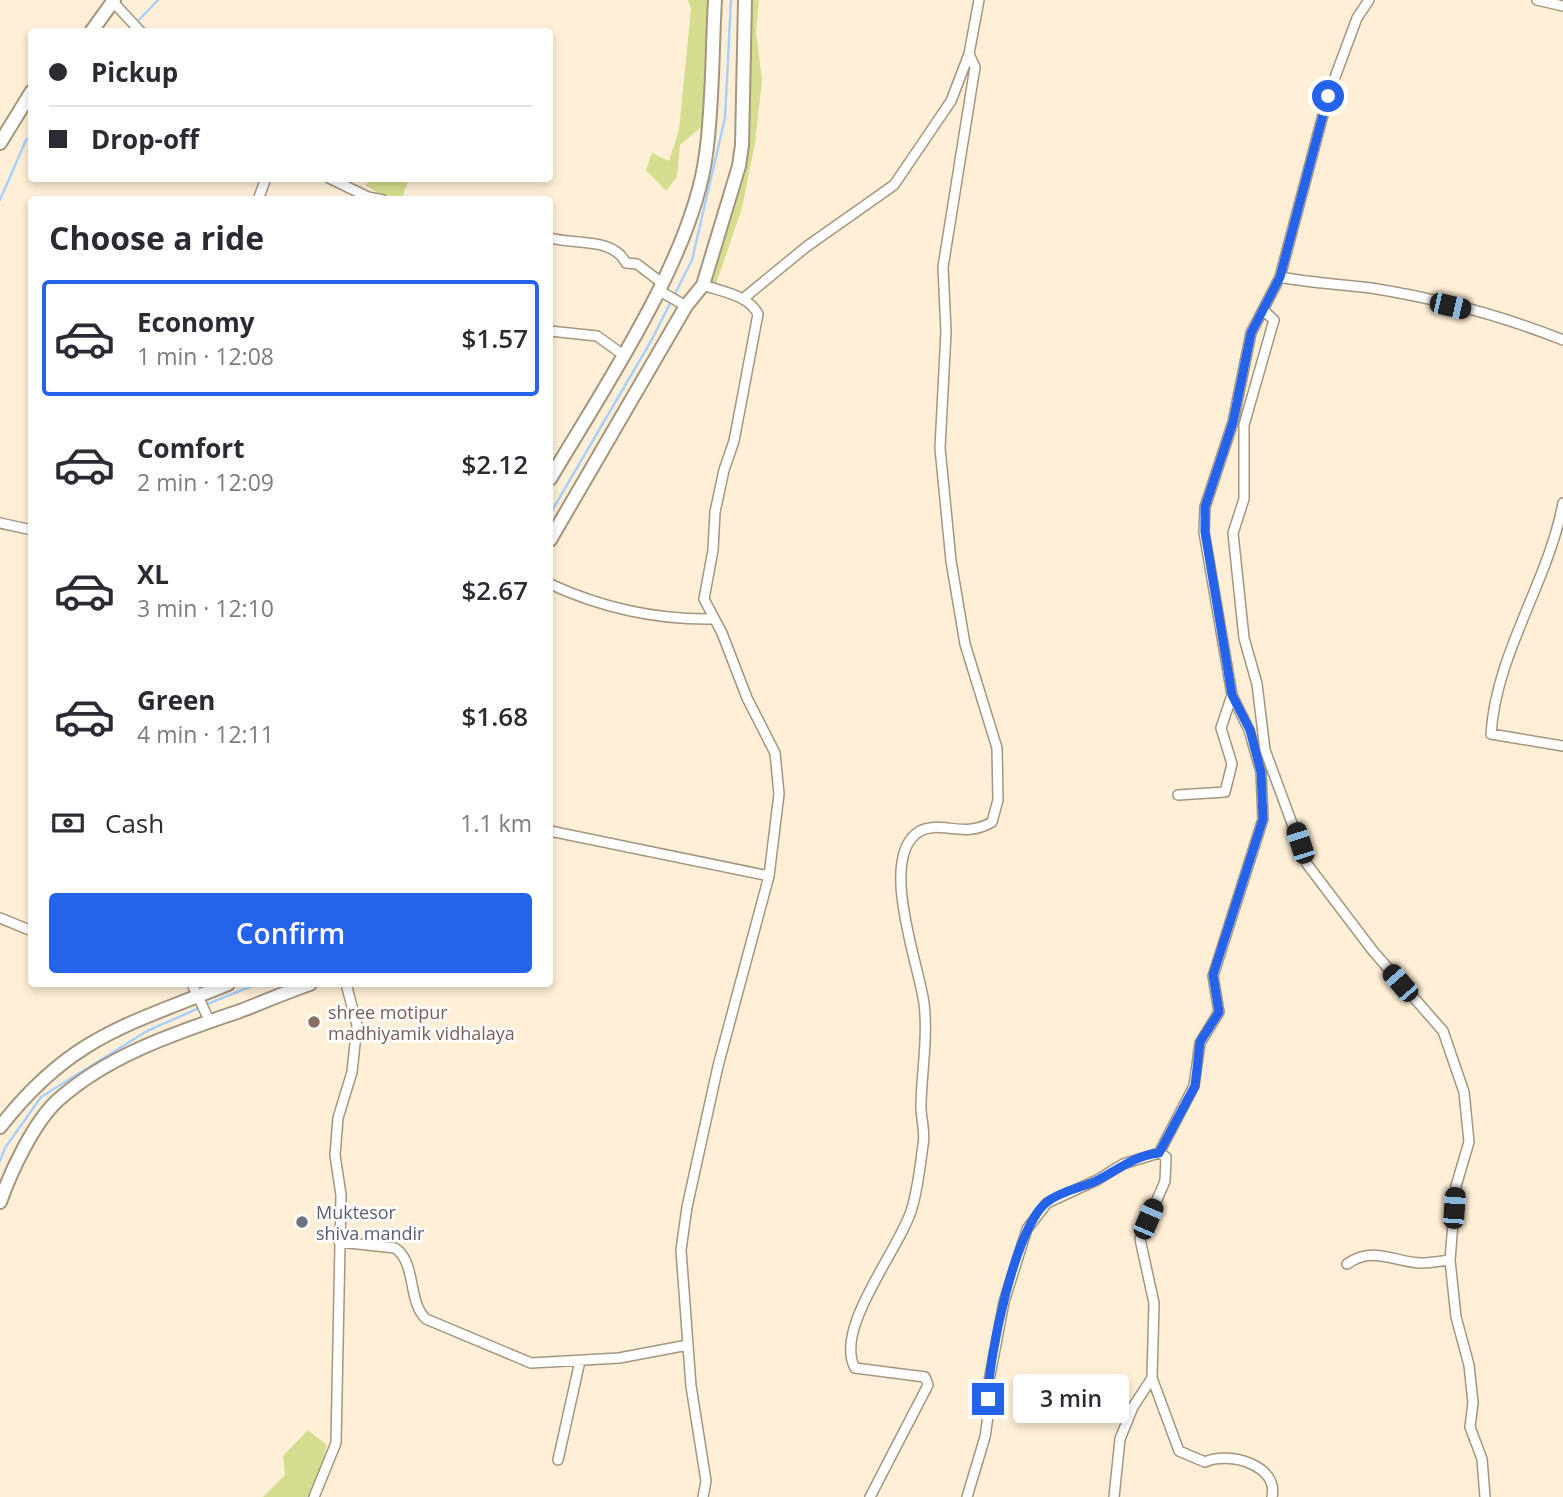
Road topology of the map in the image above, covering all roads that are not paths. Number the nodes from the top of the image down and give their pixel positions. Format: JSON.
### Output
{"nodes":[{"id":1,"x":715,"y":0,"type":"edge"},
{"id":2,"x":745,"y":0,"type":"edge"},
{"id":3,"x":979,"y":0,"type":"edge"},
{"id":4,"x":1368,"y":0,"type":"edge"},
{"id":5,"x":1537,"y":0,"type":"edge"},
{"id":6,"x":114,"y":1,"type":"edge"},
{"id":7,"x":1563,"y":6,"type":"edge"},
{"id":8,"x":94,"y":28,"type":"edge"},
{"id":9,"x":137,"y":28,"type":"edge"},
{"id":10,"x":969,"y":54,"type":"junction"},
{"id":11,"x":28,"y":98,"type":"edge"},
{"id":12,"x":0,"y":143,"type":"edge"},
{"id":13,"x":337,"y":182,"type":"edge"},
{"id":14,"x":366,"y":196,"type":"edge"},
{"id":15,"x":553,"y":238,"type":"edge"},
{"id":16,"x":1280,"y":277,"type":"junction"},
{"id":17,"x":703,"y":285,"type":"junction"},
{"id":18,"x":660,"y":286,"type":"junction"},
{"id":19,"x":744,"y":299,"type":"junction"},
{"id":20,"x":687,"y":306,"type":"junction"},
{"id":21,"x":1263,"y":310,"type":"junction"},
{"id":22,"x":553,"y":331,"type":"edge"},
{"id":23,"x":1563,"y":340,"type":"edge"},
{"id":24,"x":622,"y":354,"type":"junction"},
{"id":25,"x":553,"y":474,"type":"edge"},
{"id":26,"x":1563,"y":503,"type":"edge"},
{"id":27,"x":0,"y":523,"type":"edge"},
{"id":28,"x":28,"y":529,"type":"edge"},
{"id":29,"x":553,"y":535,"type":"edge"},
{"id":30,"x":553,"y":585,"type":"edge"},
{"id":31,"x":715,"y":619,"type":"junction"},
{"id":32,"x":1232,"y":695,"type":"junction"},
{"id":33,"x":1563,"y":746,"type":"edge"},
{"id":34,"x":1178,"y":795,"type":"dead end"},
{"id":35,"x":553,"y":832,"type":"edge"},
{"id":36,"x":769,"y":876,"type":"junction"},
{"id":37,"x":0,"y":918,"type":"edge"},
{"id":38,"x":28,"y":929,"type":"edge"},
{"id":39,"x":194,"y":987,"type":"edge"},
{"id":40,"x":222,"y":987,"type":"edge"},
{"id":41,"x":300,"y":987,"type":"edge"},
{"id":42,"x":347,"y":987,"type":"edge"},
{"id":43,"x":199,"y":998,"type":"junction"},
{"id":44,"x":207,"y":1016,"type":"junction"},
{"id":45,"x":0,"y":1127,"type":"edge"},
{"id":46,"x":1159,"y":1153,"type":"junction"},
{"id":47,"x":0,"y":1202,"type":"edge"},
{"id":48,"x":339,"y":1242,"type":"junction"},
{"id":49,"x":1450,"y":1259,"type":"junction"},
{"id":50,"x":1347,"y":1264,"type":"dead end"},
{"id":51,"x":688,"y":1345,"type":"junction"},
{"id":52,"x":580,"y":1361,"type":"junction"},
{"id":53,"x":1152,"y":1378,"type":"junction"},
{"id":54,"x":558,"y":1460,"type":"dead end"},
{"id":55,"x":314,"y":1497,"type":"edge"},
{"id":56,"x":703,"y":1497,"type":"edge"},
{"id":57,"x":870,"y":1497,"type":"edge"},
{"id":58,"x":967,"y":1497,"type":"edge"},
{"id":59,"x":1114,"y":1497,"type":"edge"},
{"id":60,"x":1272,"y":1497,"type":"edge"},
{"id":61,"x":1485,"y":1497,"type":"edge"}],
"edges":[{"from":1,"to":18,"type":"main road"},
{"from":2,"to":17,"type":"main road"},
{"from":3,"to":10,"type":"street"},
{"from":4,"to":16,"type":"street"},
{"from":5,"to":7,"type":"street"},
{"from":6,"to":8,"type":"main road"},
{"from":6,"to":9,"type":"street"},
{"from":10,"to":19,"type":"street"},
{"from":10,"to":57,"type":"street"},
{"from":11,"to":12,"type":"main road"},
{"from":13,"to":14,"type":"street"},
{"from":15,"to":18,"type":"street"},
{"from":16,"to":21,"type":"street"},
{"from":16,"to":23,"type":"street"},
{"from":17,"to":19,"type":"street"},
{"from":17,"to":20,"type":"main road"},
{"from":18,"to":20,"type":"street"},
{"from":18,"to":24,"type":"main road"},
{"from":19,"to":31,"type":"street"},
{"from":20,"to":29,"type":"main road"},
{"from":21,"to":32,"type":"street"},
{"from":21,"to":49,"type":"street"},
{"from":22,"to":24,"type":"street"},
{"from":24,"to":25,"type":"main road"},
{"from":26,"to":33,"type":"street"},
{"from":27,"to":28,"type":"street"},
{"from":30,"to":31,"type":"street"},
{"from":31,"to":36,"type":"street"},
{"from":32,"to":34,"type":"street"},
{"from":32,"to":46,"type":"street"},
{"from":35,"to":36,"type":"street"},
{"from":36,"to":51,"type":"street"},
{"from":37,"to":38,"type":"street"},
{"from":39,"to":43,"type":"street"},
{"from":40,"to":43,"type":"main road"},
{"from":41,"to":44,"type":"main road"},
{"from":42,"to":48,"type":"street"},
{"from":43,"to":44,"type":"street"},
{"from":43,"to":45,"type":"main road"},
{"from":44,"to":47,"type":"main road"},
{"from":46,"to":53,"type":"street"},
{"from":46,"to":58,"type":"street"},
{"from":48,"to":52,"type":"street"},
{"from":48,"to":55,"type":"street"},
{"from":49,"to":50,"type":"street"},
{"from":49,"to":61,"type":"street"},
{"from":51,"to":52,"type":"street"},
{"from":51,"to":56,"type":"street"},
{"from":52,"to":54,"type":"street"},
{"from":53,"to":59,"type":"street"},
{"from":53,"to":60,"type":"street"}]}
